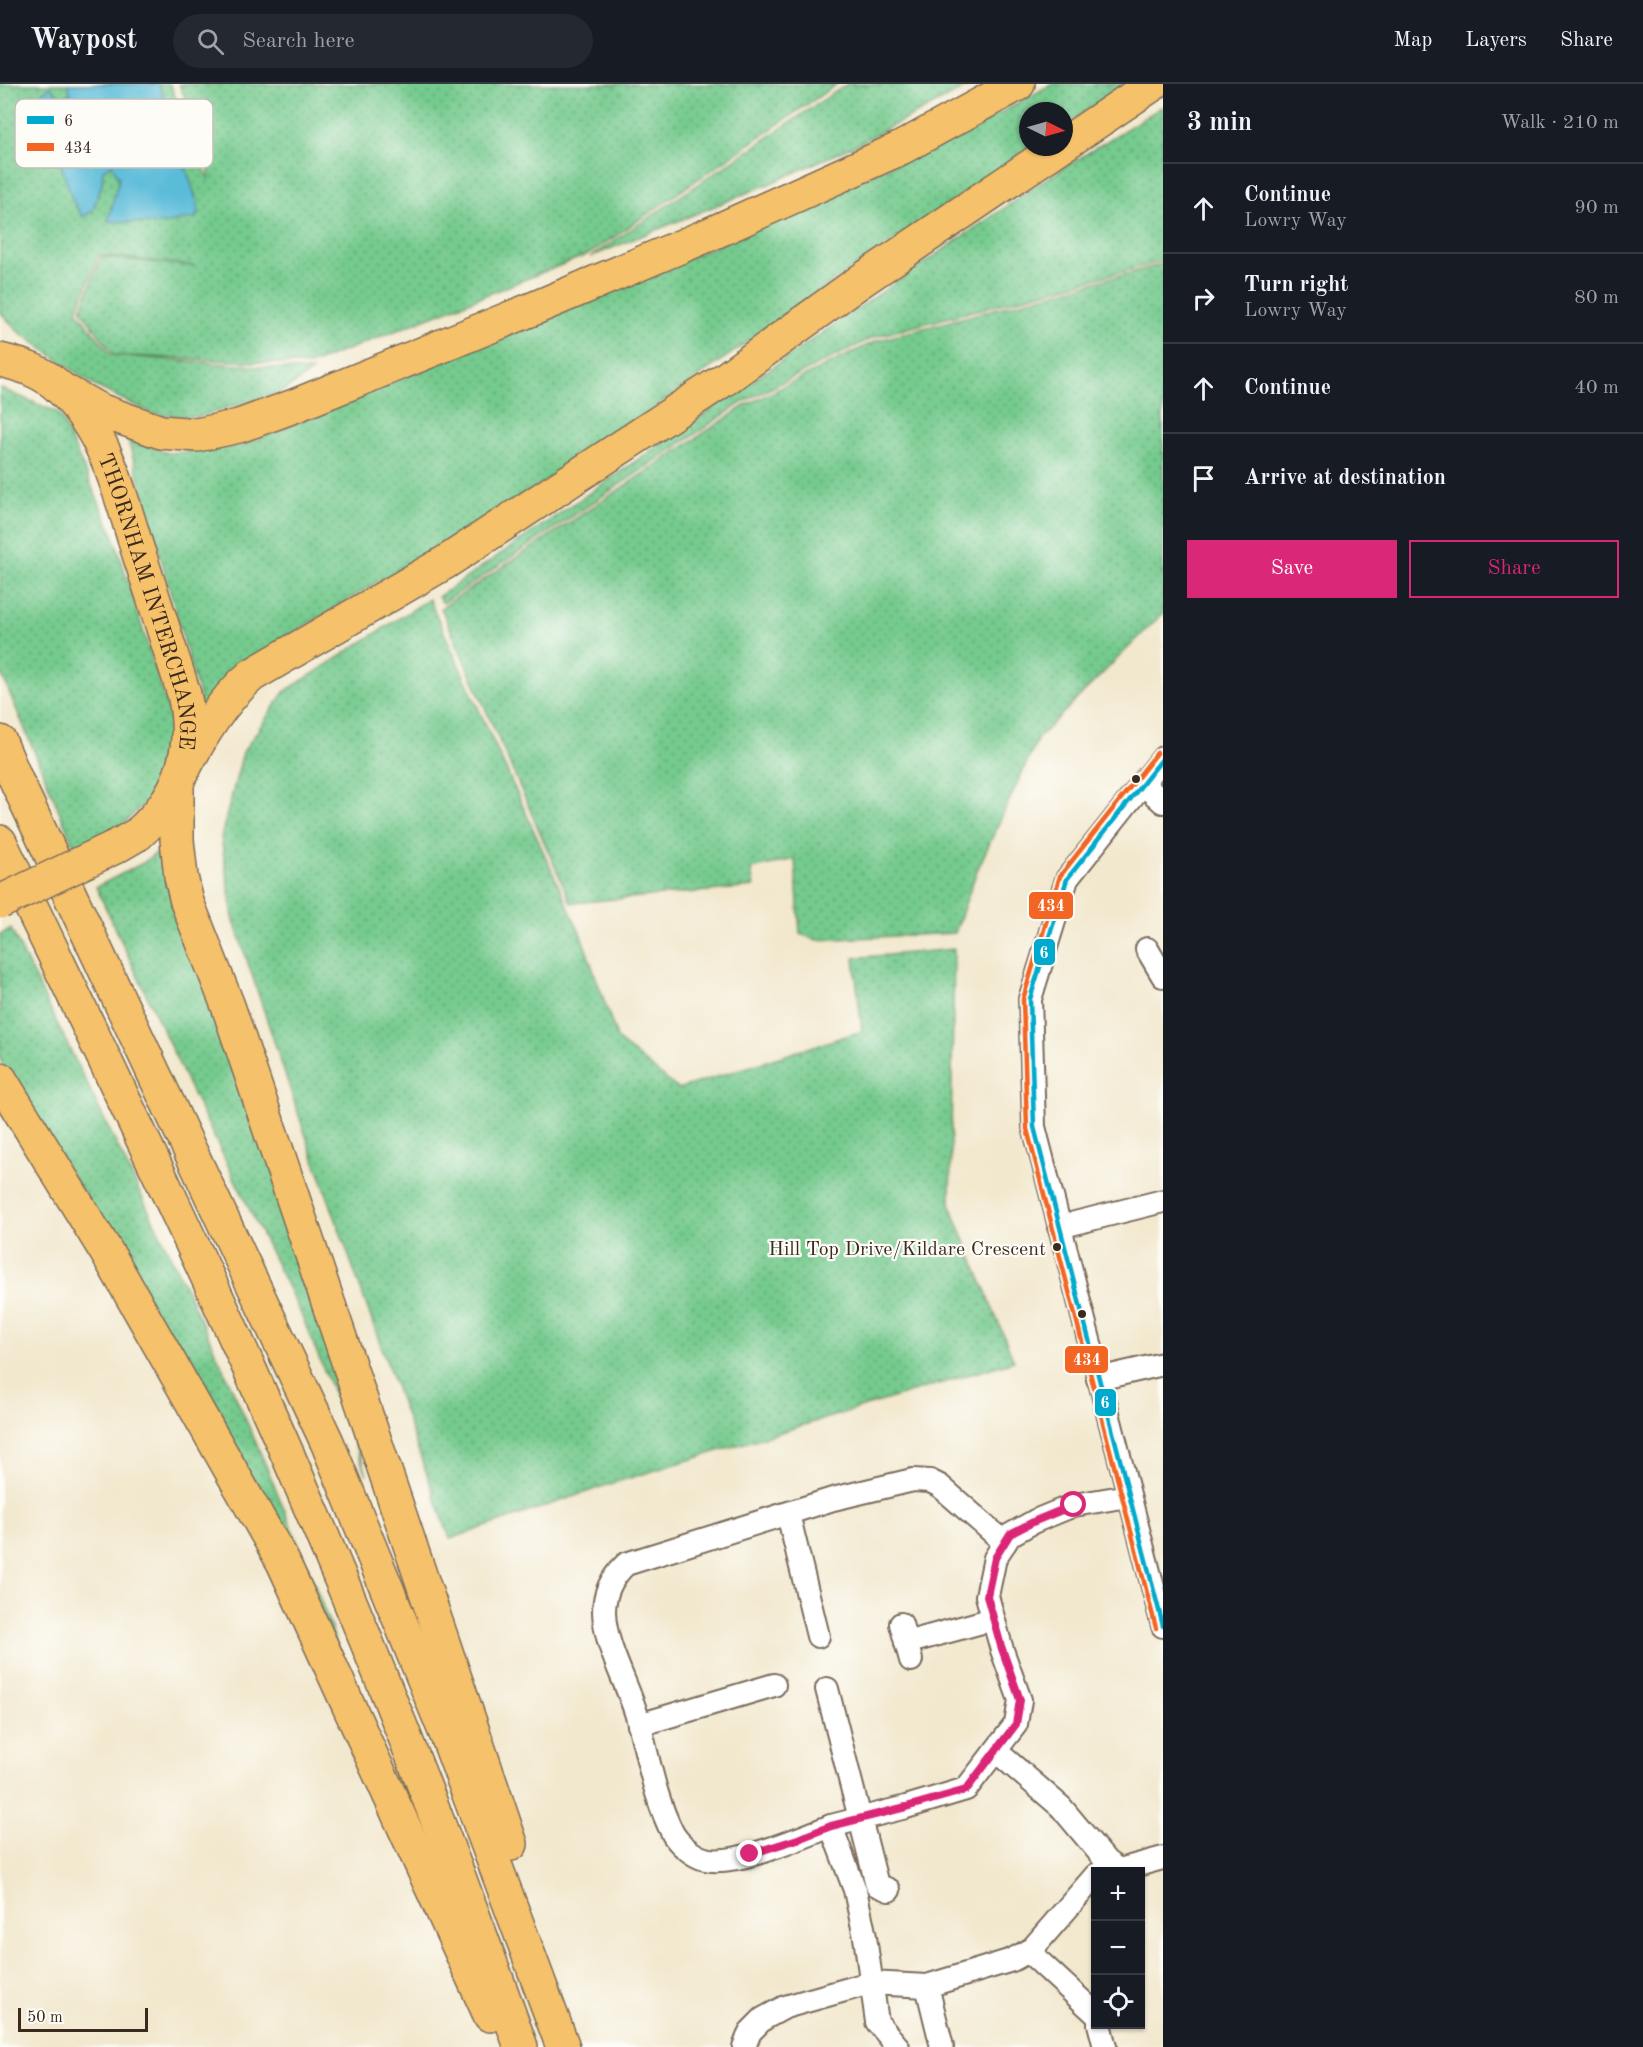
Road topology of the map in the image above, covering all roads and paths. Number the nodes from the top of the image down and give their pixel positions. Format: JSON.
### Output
{"nodes":[{"id":1,"x":1018,"y":84,"type":"edge"},
{"id":2,"x":1153,"y":84,"type":"edge"},
{"id":3,"x":1073,"y":138,"type":"edge"},
{"id":4,"x":1046,"y":156,"type":"edge"},
{"id":5,"x":0,"y":337,"type":"edge"},
{"id":6,"x":0,"y":360,"type":"edge"},
{"id":7,"x":32,"y":369,"type":"junction"},
{"id":8,"x":61,"y":388,"type":"junction"},
{"id":9,"x":0,"y":742,"type":"edge"},
{"id":10,"x":1163,"y":758,"type":"edge"},
{"id":11,"x":179,"y":778,"type":"junction"},
{"id":12,"x":1143,"y":784,"type":"junction"},
{"id":13,"x":1163,"y":802,"type":"edge"},
{"id":14,"x":0,"y":842,"type":"edge"},
{"id":15,"x":0,"y":902,"type":"edge"},
{"id":16,"x":1147,"y":949,"type":"dead end"},
{"id":17,"x":1163,"y":976,"type":"edge"},
{"id":18,"x":0,"y":1079,"type":"edge"},
{"id":19,"x":1163,"y":1202,"type":"edge"},
{"id":20,"x":1059,"y":1227,"type":"junction"},
{"id":21,"x":1163,"y":1364,"type":"edge"},
{"id":22,"x":1098,"y":1379,"type":"junction"},
{"id":23,"x":1128,"y":1496,"type":"junction"},
{"id":24,"x":788,"y":1514,"type":"junction"},
{"id":25,"x":1005,"y":1543,"type":"junction"},
{"id":26,"x":1162,"y":1617,"type":"edge"},
{"id":27,"x":993,"y":1618,"type":"junction"},
{"id":28,"x":818,"y":1636,"type":"dead end"},
{"id":29,"x":906,"y":1642,"type":"dead end"},
{"id":30,"x":774,"y":1685,"type":"dead end"},
{"id":31,"x":827,"y":1689,"type":"dead end"},
{"id":32,"x":639,"y":1725,"type":"junction"},
{"id":33,"x":996,"y":1751,"type":"junction"},
{"id":34,"x":858,"y":1818,"type":"junction"},
{"id":35,"x":831,"y":1826,"type":"junction"},
{"id":36,"x":1163,"y":1858,"type":"edge"},
{"id":37,"x":1103,"y":1867,"type":"edge"},
{"id":38,"x":1120,"y":1867,"type":"edge"},
{"id":39,"x":1091,"y":1885,"type":"edge"},
{"id":40,"x":889,"y":1890,"type":"dead end"},
{"id":41,"x":1028,"y":1951,"type":"junction"},
{"id":42,"x":870,"y":1983,"type":"junction"},
{"id":43,"x":927,"y":1986,"type":"junction"},
{"id":44,"x":1091,"y":2010,"type":"edge"},
{"id":45,"x":1100,"y":2029,"type":"edge"},
{"id":46,"x":504,"y":2047,"type":"edge"},
{"id":47,"x":521,"y":2047,"type":"edge"},
{"id":48,"x":563,"y":2047,"type":"edge"},
{"id":49,"x":576,"y":2047,"type":"edge"},
{"id":50,"x":744,"y":2047,"type":"edge"},
{"id":51,"x":898,"y":2047,"type":"edge"},
{"id":52,"x":942,"y":2047,"type":"edge"},
{"id":53,"x":1105,"y":2047,"type":"edge"}],
"edges":[{"from":1,"to":8,"type":"highway"},
{"from":2,"to":3,"type":"highway"},
{"from":4,"to":11,"type":"highway"},
{"from":5,"to":7,"type":"highway"},
{"from":6,"to":7,"type":"highway","name":"THORNHAM INTERCHANGE"},
{"from":7,"to":8,"type":"highway","name":"THORNHAM INTERCHANGE"},
{"from":8,"to":11,"type":"highway","name":"THORNHAM INTERCHANGE"},
{"from":9,"to":48,"type":"highway"},
{"from":10,"to":12,"type":"street"},
{"from":11,"to":15,"type":"highway","name":"THORNHAM INTERCHANGE","bridge":true},
{"from":11,"to":49,"type":"highway"},
{"from":12,"to":13,"type":"street"},
{"from":12,"to":20,"type":"street"},
{"from":14,"to":47,"type":"highway"},
{"from":16,"to":17,"type":"street"},
{"from":18,"to":46,"type":"highway"},
{"from":19,"to":20,"type":"street"},
{"from":20,"to":22,"type":"street"},
{"from":21,"to":22,"type":"street"},
{"from":22,"to":23,"type":"street"},
{"from":23,"to":25,"type":"street"},
{"from":23,"to":26,"type":"street"},
{"from":24,"to":25,"type":"street"},
{"from":24,"to":28,"type":"street"},
{"from":24,"to":32,"type":"street"},
{"from":25,"to":27,"type":"street"},
{"from":27,"to":29,"type":"street"},
{"from":27,"to":33,"type":"street"},
{"from":30,"to":32,"type":"street"},
{"from":31,"to":34,"type":"street"},
{"from":32,"to":35,"type":"street"},
{"from":33,"to":34,"type":"street"},
{"from":33,"to":37,"type":"street"},
{"from":34,"to":35,"type":"street"},
{"from":34,"to":40,"type":"street"},
{"from":35,"to":42,"type":"street"},
{"from":36,"to":38,"type":"street"},
{"from":39,"to":41,"type":"street"},
{"from":41,"to":43,"type":"street"},
{"from":41,"to":44,"type":"street"},
{"from":42,"to":43,"type":"street"},
{"from":42,"to":50,"type":"street"},
{"from":42,"to":51,"type":"street"},
{"from":43,"to":52,"type":"street"},
{"from":45,"to":53,"type":"street"}]}
